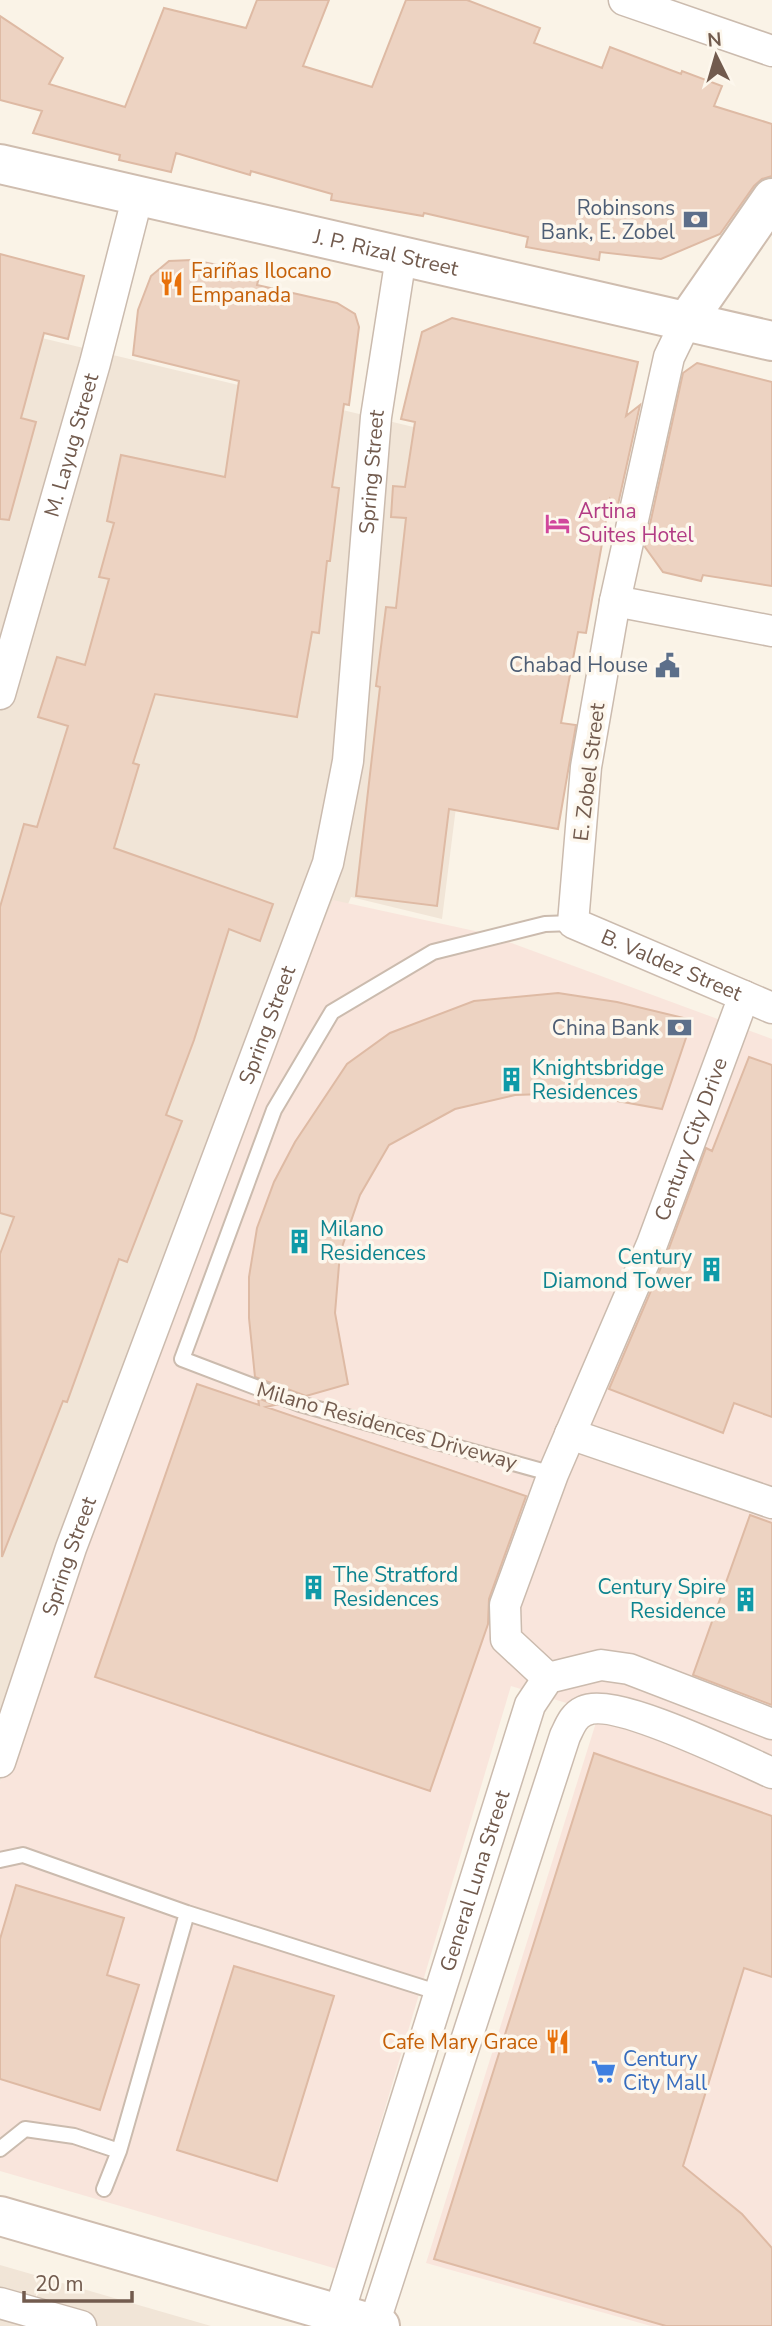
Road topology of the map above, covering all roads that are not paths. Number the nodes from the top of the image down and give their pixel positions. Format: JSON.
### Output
{"nodes":[{"id":1,"x":624,"y":0,"type":"edge"},
{"id":2,"x":772,"y":51,"type":"edge"},
{"id":3,"x":0,"y":164,"type":"edge"},
{"id":4,"x":138,"y":195,"type":"junction"},
{"id":5,"x":772,"y":198,"type":"edge"},
{"id":6,"x":401,"y":257,"type":"junction"},
{"id":7,"x":686,"y":322,"type":"junction"},
{"id":8,"x":772,"y":341,"type":"edge"},
{"id":9,"x":615,"y":601,"type":"junction"},
{"id":10,"x":772,"y":631,"type":"edge"},
{"id":11,"x":0,"y":694,"type":"edge"},
{"id":12,"x":572,"y":923,"type":"junction"},
{"id":13,"x":744,"y":996,"type":"junction"},
{"id":14,"x":772,"y":1008,"type":"edge"},
{"id":15,"x":570,"y":1434,"type":"junction"},
{"id":16,"x":553,"y":1474,"type":"junction"},
{"id":17,"x":772,"y":1503,"type":"edge"},
{"id":18,"x":548,"y":1678,"type":"junction"},
{"id":19,"x":772,"y":1724,"type":"edge"},
{"id":20,"x":0,"y":1762,"type":"edge"},
{"id":21,"x":772,"y":1773,"type":"edge"},
{"id":22,"x":0,"y":1860,"type":"edge"},
{"id":23,"x":187,"y":1913,"type":"junction"},
{"id":24,"x":440,"y":1993,"type":"junction"},
{"id":25,"x":477,"y":2004,"type":"junction"},
{"id":26,"x":0,"y":2149,"type":"edge"},
{"id":27,"x":119,"y":2151,"type":"junction"},
{"id":28,"x":104,"y":2189,"type":"dead end"},
{"id":29,"x":0,"y":2216,"type":"edge"},
{"id":30,"x":0,"y":2303,"type":"edge"},
{"id":31,"x":364,"y":2321,"type":"edge"},
{"id":32,"x":81,"y":2326,"type":"edge"}],
"edges":[{"from":1,"to":2,"type":"street"},
{"from":3,"to":4,"type":"main road","name":"J. P. Rizal Street"},
{"from":4,"to":6,"type":"main road","name":"J. P. Rizal Street"},
{"from":4,"to":11,"type":"street","name":"M. Layug Street"},
{"from":5,"to":7,"type":"main road","name":"E. Zobel Street"},
{"from":6,"to":7,"type":"main road","name":"J. P. Rizal Street"},
{"from":6,"to":20,"type":"street","name":"Spring Street"},
{"from":7,"to":8,"type":"main road","name":"J. P. Rizal Street"},
{"from":7,"to":9,"type":"street","name":"E. Zobel Street"},
{"from":9,"to":10,"type":"street"},
{"from":9,"to":12,"type":"street","name":"E. Zobel Street"},
{"from":12,"to":13,"type":"street","name":"B. Valdez Street"},
{"from":12,"to":16,"type":"lane","name":"Milano Residences Driveway"},
{"from":13,"to":14,"type":"street","name":"B. Valdez Street"},
{"from":13,"to":15,"type":"street","name":"Century City Drive"},
{"from":15,"to":16,"type":"street","name":"Century City Drive"},
{"from":15,"to":17,"type":"street"},
{"from":16,"to":18,"type":"street","name":"Century City Drive"},
{"from":18,"to":19,"type":"street"},
{"from":18,"to":24,"type":"street","name":"General Luna Street"},
{"from":21,"to":25,"type":"street","name":"General Luna Street"},
{"from":22,"to":23,"type":"lane"},
{"from":23,"to":24,"type":"lane"},
{"from":23,"to":27,"type":"lane"},
{"from":24,"to":25,"type":"street"},
{"from":24,"to":31,"type":"street","name":"General Luna Street"},
{"from":25,"to":31,"type":"street","name":"General Luna Street"},
{"from":26,"to":27,"type":"lane"},
{"from":27,"to":28,"type":"lane"},
{"from":29,"to":31,"type":"main road"},
{"from":30,"to":32,"type":"street"}]}
